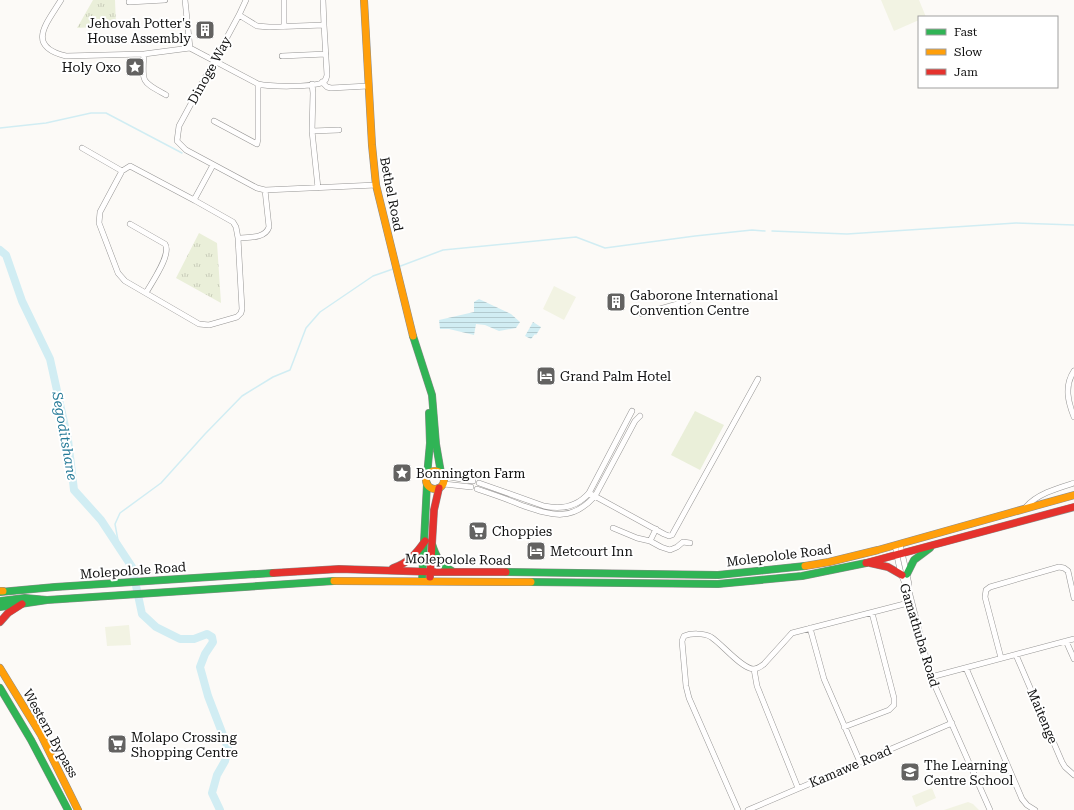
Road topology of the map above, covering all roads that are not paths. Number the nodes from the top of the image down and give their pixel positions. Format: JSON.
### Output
{"nodes":[{"id":1,"x":61,"y":0,"type":"edge"},
{"id":2,"x":165,"y":0,"type":"edge"},
{"id":3,"x":185,"y":0,"type":"edge"},
{"id":4,"x":246,"y":0,"type":"edge"},
{"id":5,"x":284,"y":0,"type":"edge"},
{"id":6,"x":323,"y":0,"type":"edge"},
{"id":7,"x":364,"y":0,"type":"edge"},
{"id":8,"x":129,"y":2,"type":"dead end"},
{"id":9,"x":239,"y":15,"type":"junction"},
{"id":10,"x":324,"y":25,"type":"junction"},
{"id":11,"x":284,"y":27,"type":"junction"},
{"id":12,"x":190,"y":48,"type":"junction"},
{"id":13,"x":144,"y":54,"type":"junction"},
{"id":14,"x":326,"y":54,"type":"junction"},
{"id":15,"x":282,"y":56,"type":"dead end"},
{"id":16,"x":214,"y":60,"type":"junction"},
{"id":17,"x":322,"y":82,"type":"junction"},
{"id":18,"x":258,"y":84,"type":"junction"},
{"id":19,"x":312,"y":84,"type":"junction"},
{"id":20,"x":368,"y":86,"type":"junction"},
{"id":21,"x":166,"y":95,"type":"dead end"},
{"id":22,"x":214,"y":121,"type":"dead end"},
{"id":23,"x":339,"y":130,"type":"dead end"},
{"id":24,"x":312,"y":131,"type":"junction"},
{"id":25,"x":82,"y":148,"type":"dead end"},
{"id":26,"x":213,"y":165,"type":"junction"},
{"id":27,"x":122,"y":171,"type":"junction"},
{"id":28,"x":376,"y":185,"type":"junction"},
{"id":29,"x":318,"y":188,"type":"junction"},
{"id":30,"x":265,"y":190,"type":"junction"},
{"id":31,"x":194,"y":200,"type":"junction"},
{"id":32,"x":130,"y":224,"type":"dead end"},
{"id":33,"x":238,"y":238,"type":"junction"},
{"id":34,"x":146,"y":293,"type":"junction"},
{"id":35,"x":688,"y":301,"type":"dead end"},
{"id":36,"x":642,"y":314,"type":"dead end"},
{"id":37,"x":1074,"y":371,"type":"edge"},
{"id":38,"x":758,"y":379,"type":"dead end"},
{"id":39,"x":429,"y":387,"type":"junction"},
{"id":40,"x":632,"y":411,"type":"dead end"},
{"id":41,"x":640,"y":416,"type":"dead end"},
{"id":42,"x":1074,"y":418,"type":"edge"},
{"id":43,"x":443,"y":474,"type":"junction"},
{"id":44,"x":427,"y":476,"type":"junction"},
{"id":45,"x":1074,"y":483,"type":"edge"},
{"id":46,"x":427,"y":484,"type":"junction"},
{"id":47,"x":442,"y":486,"type":"junction"},
{"id":48,"x":589,"y":493,"type":"junction"},
{"id":49,"x":1074,"y":495,"type":"edge"},
{"id":50,"x":595,"y":496,"type":"junction"},
{"id":51,"x":1074,"y":507,"type":"edge"},
{"id":52,"x":1026,"y":508,"type":"junction"},
{"id":53,"x":426,"y":509,"type":"junction"},
{"id":54,"x":434,"y":510,"type":"junction"},
{"id":55,"x":613,"y":528,"type":"dead end"},
{"id":56,"x":656,"y":529,"type":"junction"},
{"id":57,"x":428,"y":537,"type":"junction"},
{"id":58,"x":650,"y":541,"type":"junction"},
{"id":59,"x":690,"y":543,"type":"dead end"},
{"id":60,"x":432,"y":544,"type":"junction"},
{"id":61,"x":897,"y":544,"type":"junction"},
{"id":62,"x":932,"y":546,"type":"junction"},
{"id":63,"x":900,"y":554,"type":"junction"},
{"id":64,"x":866,"y":563,"type":"junction"},
{"id":65,"x":382,"y":570,"type":"junction"},
{"id":66,"x":423,"y":571,"type":"junction"},
{"id":67,"x":431,"y":572,"type":"junction"},
{"id":68,"x":454,"y":572,"type":"junction"},
{"id":69,"x":905,"y":575,"type":"junction"},
{"id":70,"x":422,"y":581,"type":"junction"},
{"id":71,"x":430,"y":581,"type":"junction"},
{"id":72,"x":1,"y":591,"type":"edge"},
{"id":73,"x":1074,"y":598,"type":"edge"},
{"id":74,"x":47,"y":600,"type":"junction"},
{"id":75,"x":0,"y":601,"type":"edge"},
{"id":76,"x":912,"y":602,"type":"junction"},
{"id":77,"x":22,"y":604,"type":"junction"},
{"id":78,"x":0,"y":607,"type":"edge"},
{"id":79,"x":872,"y":613,"type":"junction"},
{"id":80,"x":0,"y":622,"type":"edge"},
{"id":81,"x":810,"y":628,"type":"junction"},
{"id":82,"x":1074,"y":639,"type":"edge"},
{"id":83,"x":1066,"y":641,"type":"junction"},
{"id":84,"x":1016,"y":655,"type":"junction"},
{"id":85,"x":1002,"y":658,"type":"junction"},
{"id":86,"x":1074,"y":660,"type":"edge"},
{"id":87,"x":0,"y":668,"type":"edge"},
{"id":88,"x":966,"y":668,"type":"junction"},
{"id":89,"x":754,"y":669,"type":"junction"},
{"id":90,"x":932,"y":677,"type":"junction"},
{"id":91,"x":0,"y":688,"type":"edge"},
{"id":92,"x":952,"y":723,"type":"junction"},
{"id":93,"x":844,"y":727,"type":"junction"},
{"id":94,"x":860,"y":762,"type":"junction"},
{"id":95,"x":1074,"y":775,"type":"edge"},
{"id":96,"x":798,"y":788,"type":"junction"},
{"id":97,"x":68,"y":810,"type":"edge"},
{"id":98,"x":78,"y":810,"type":"edge"},
{"id":99,"x":738,"y":810,"type":"edge"},
{"id":100,"x":748,"y":810,"type":"edge"},
{"id":101,"x":990,"y":810,"type":"edge"},
{"id":102,"x":1035,"y":810,"type":"edge"}],
"edges":[{"from":1,"to":13,"type":"street"},
{"from":2,"to":8,"type":"street"},
{"from":3,"to":12,"type":"street"},
{"from":4,"to":9,"type":"street","name":"Dinoge Way"},
{"from":5,"to":11,"type":"street"},
{"from":6,"to":10,"type":"street"},
{"from":7,"to":20,"type":"main road","name":"Bethel Road"},
{"from":9,"to":11,"type":"street"},
{"from":9,"to":16,"type":"street","name":"Dinoge Way"},
{"from":10,"to":11,"type":"street"},
{"from":10,"to":14,"type":"street"},
{"from":12,"to":13,"type":"street"},
{"from":12,"to":16,"type":"street"},
{"from":13,"to":21,"type":"street"},
{"from":14,"to":15,"type":"street"},
{"from":14,"to":17,"type":"street"},
{"from":16,"to":18,"type":"street"},
{"from":16,"to":26,"type":"street","name":"Dinoge Way"},
{"from":17,"to":19,"type":"street"},
{"from":17,"to":20,"type":"street"},
{"from":18,"to":19,"type":"street"},
{"from":18,"to":22,"type":"street"},
{"from":19,"to":24,"type":"street"},
{"from":20,"to":28,"type":"main road","name":"Bethel Road"},
{"from":23,"to":24,"type":"street"},
{"from":24,"to":29,"type":"street"},
{"from":25,"to":27,"type":"street"},
{"from":26,"to":30,"type":"street"},
{"from":26,"to":31,"type":"street"},
{"from":27,"to":31,"type":"street"},
{"from":27,"to":34,"type":"street"},
{"from":28,"to":29,"type":"street"},
{"from":28,"to":39,"type":"main road","name":"Bethel Road"},
{"from":29,"to":30,"type":"street"},
{"from":30,"to":33,"type":"street"},
{"from":31,"to":33,"type":"street"},
{"from":32,"to":34,"type":"street"},
{"from":33,"to":34,"type":"street"},
{"from":35,"to":36,"type":"street"},
{"from":37,"to":42,"type":"street"},
{"from":38,"to":56,"type":"street"},
{"from":39,"to":43,"type":"main road","name":"Bethel Road"},
{"from":39,"to":44,"type":"main road","name":"Bethel Road"},
{"from":40,"to":48,"type":"street"},
{"from":41,"to":50,"type":"street"},
{"from":43,"to":44,"type":"main road"},
{"from":43,"to":47,"type":"main road"},
{"from":43,"to":47,"type":"street"},
{"from":44,"to":46,"type":"main road"},
{"from":45,"to":52,"type":"street"},
{"from":46,"to":47,"type":"main road"},
{"from":46,"to":53,"type":"main road"},
{"from":47,"to":54,"type":"main road"},
{"from":48,"to":50,"type":"street"},
{"from":48,"to":50,"type":"street"},
{"from":49,"to":52,"type":"main road","name":"Molepolole Road"},
{"from":50,"to":56,"type":"street"},
{"from":51,"to":62,"type":"main road","name":"Molepolole Road"},
{"from":52,"to":61,"type":"main road","name":"Molepolole Road"},
{"from":53,"to":54,"type":"main road"},
{"from":53,"to":57,"type":"main road"},
{"from":54,"to":57,"type":"main road"},
{"from":55,"to":58,"type":"street"},
{"from":56,"to":58,"type":"street"},
{"from":57,"to":60,"type":"main road"},
{"from":57,"to":65,"type":"main road"},
{"from":57,"to":66,"type":"main road"},
{"from":58,"to":59,"type":"street"},
{"from":60,"to":67,"type":"main road"},
{"from":60,"to":68,"type":"main road"},
{"from":61,"to":63,"type":"street","name":"Gamathuba Road"},
{"from":61,"to":68,"type":"main road","name":"Molepolole Road"},
{"from":62,"to":63,"type":"main road","name":"Molepolole Road"},
{"from":62,"to":69,"type":"main road"},
{"from":63,"to":64,"type":"main road","name":"Molepolole Road"},
{"from":63,"to":69,"type":"street","name":"Gamathuba Road"},
{"from":64,"to":69,"type":"main road"},
{"from":64,"to":71,"type":"main road","name":"Molepolole Road"},
{"from":65,"to":66,"type":"main road","name":"Molepolole Road"},
{"from":65,"to":72,"type":"main road","name":"Molepolole Road"},
{"from":66,"to":67,"type":"main road","name":"Molepolole Road"},
{"from":66,"to":70,"type":"main road"},
{"from":67,"to":68,"type":"main road","name":"Molepolole Road"},
{"from":67,"to":71,"type":"main road"},
{"from":69,"to":76,"type":"street","name":"Gamathuba Road"},
{"from":70,"to":71,"type":"main road","name":"Molepolole Road"},
{"from":70,"to":74,"type":"main road","name":"Molepolole Road"},
{"from":73,"to":85,"type":"street"},
{"from":74,"to":75,"type":"main road"},
{"from":74,"to":77,"type":"main road","name":"Molepolole Road"},
{"from":76,"to":79,"type":"street"},
{"from":76,"to":90,"type":"street","name":"Gamathuba Road"},
{"from":77,"to":78,"type":"main road","name":"Molepolole Road"},
{"from":77,"to":80,"type":"main road"},
{"from":79,"to":81,"type":"street"},
{"from":79,"to":93,"type":"street"},
{"from":81,"to":89,"type":"street"},
{"from":81,"to":93,"type":"street"},
{"from":82,"to":83,"type":"street"},
{"from":83,"to":84,"type":"street"},
{"from":83,"to":86,"type":"street"},
{"from":84,"to":85,"type":"street"},
{"from":84,"to":95,"type":"street","name":"Maitenge"},
{"from":85,"to":88,"type":"street"},
{"from":87,"to":98,"type":"main road","name":"Western Bypass"},
{"from":88,"to":90,"type":"street"},
{"from":88,"to":102,"type":"street"},
{"from":89,"to":96,"type":"street"},
{"from":89,"to":99,"type":"street"},
{"from":90,"to":92,"type":"street","name":"Gamathuba Road"},
{"from":91,"to":97,"type":"main road","name":"Western Bypass"},
{"from":92,"to":94,"type":"street","name":"Kamawe Road"},
{"from":92,"to":101,"type":"street","name":"Gamathuba Road"},
{"from":93,"to":94,"type":"street"},
{"from":94,"to":96,"type":"street","name":"Kamawe Road"},
{"from":96,"to":100,"type":"street","name":"Kamawe Road"}]}
